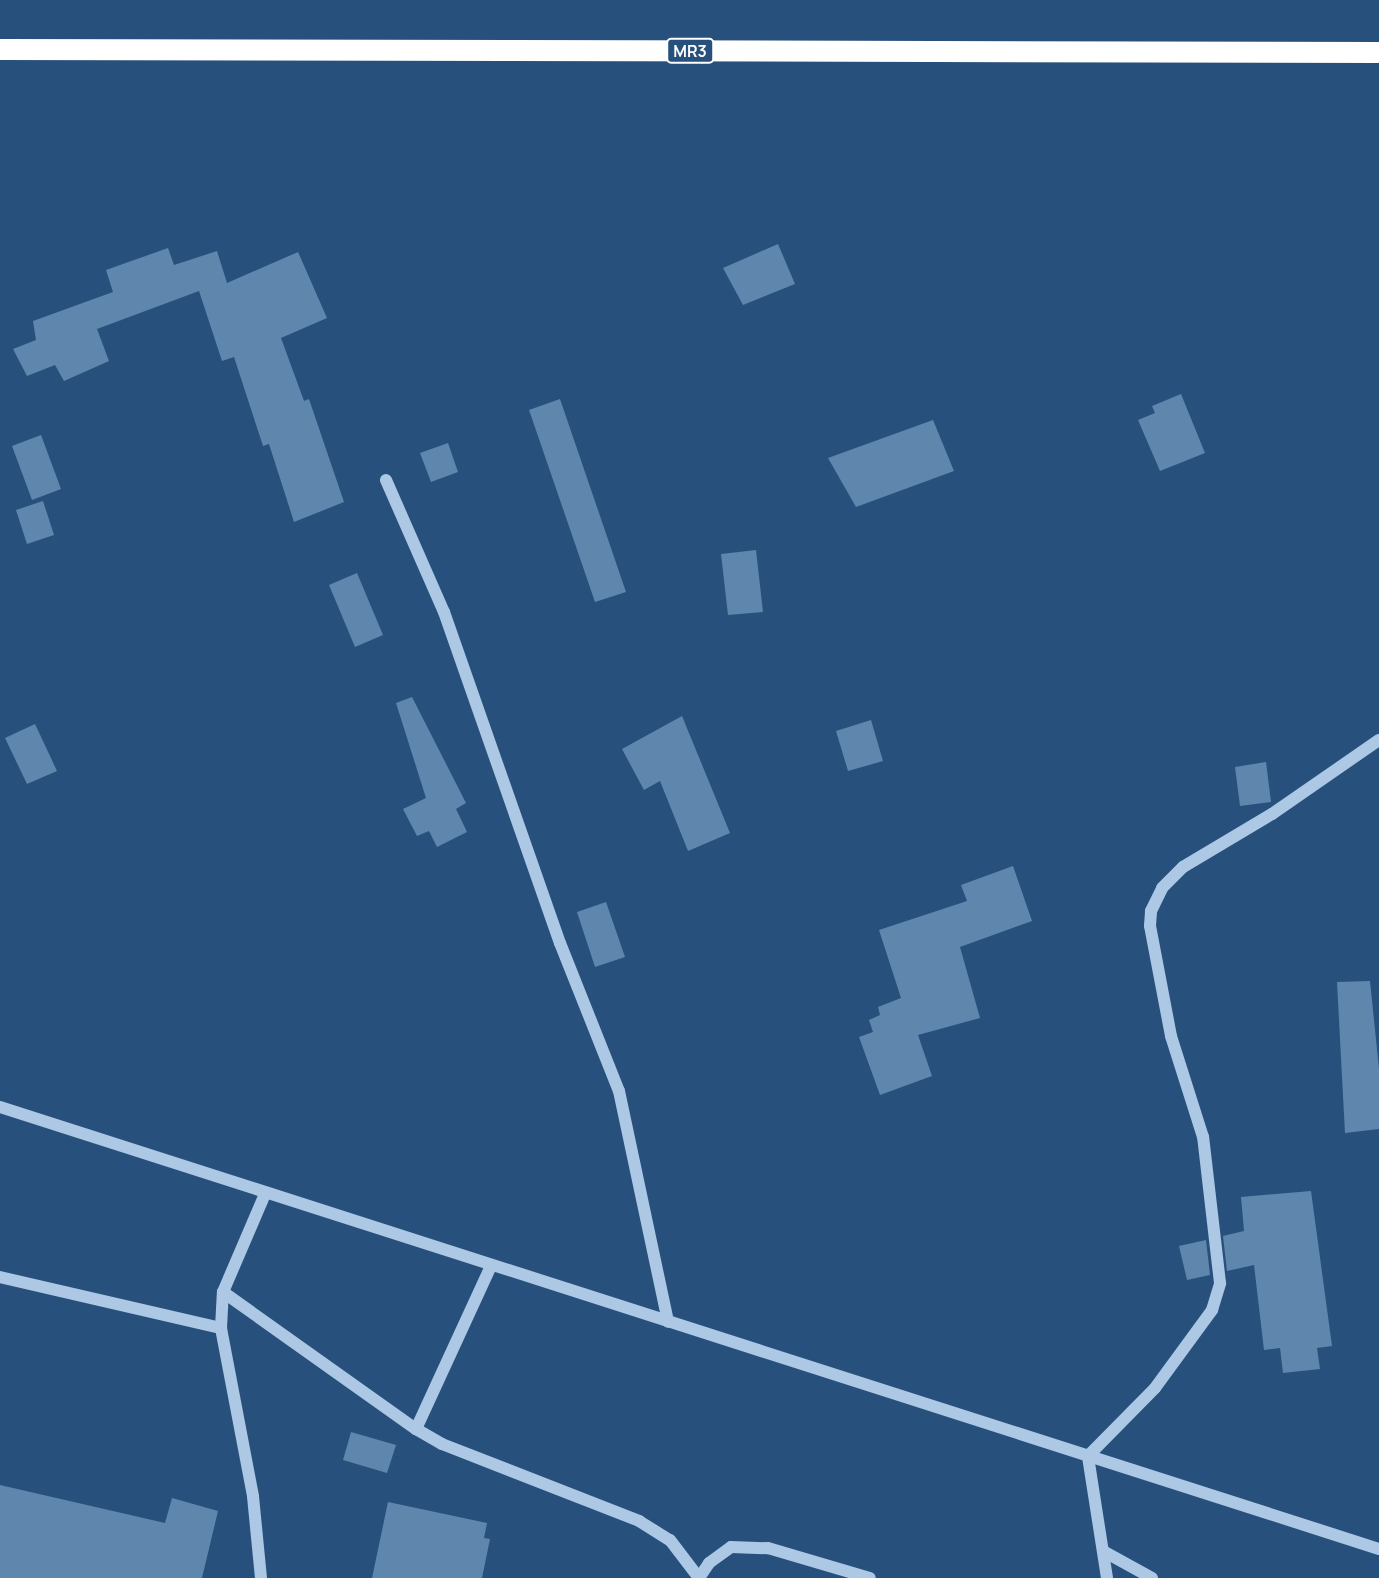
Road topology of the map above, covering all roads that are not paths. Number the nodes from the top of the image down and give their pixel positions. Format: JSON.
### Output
{"nodes":[{"id":1,"x":0,"y":49,"type":"edge"},
{"id":2,"x":1379,"y":52,"type":"edge"},
{"id":3,"x":386,"y":480,"type":"dead end"},
{"id":4,"x":1379,"y":740,"type":"edge"},
{"id":5,"x":0,"y":1107,"type":"edge"},
{"id":6,"x":265,"y":1194,"type":"junction"},
{"id":7,"x":491,"y":1266,"type":"junction"},
{"id":8,"x":0,"y":1277,"type":"edge"},
{"id":9,"x":223,"y":1292,"type":"junction"},
{"id":10,"x":668,"y":1322,"type":"junction"},
{"id":11,"x":221,"y":1328,"type":"junction"},
{"id":12,"x":416,"y":1429,"type":"junction"},
{"id":13,"x":1088,"y":1457,"type":"junction"},
{"id":14,"x":1379,"y":1549,"type":"edge"},
{"id":15,"x":1103,"y":1551,"type":"junction"},
{"id":16,"x":261,"y":1578,"type":"edge"},
{"id":17,"x":699,"y":1578,"type":"edge"},
{"id":18,"x":870,"y":1578,"type":"edge"},
{"id":19,"x":1107,"y":1578,"type":"edge"},
{"id":20,"x":1152,"y":1578,"type":"edge"}],
"edges":[{"from":1,"to":2,"type":"highway","number":"MR3"},
{"from":3,"to":10,"type":"street"},
{"from":4,"to":13,"type":"street"},
{"from":5,"to":6,"type":"street"},
{"from":6,"to":7,"type":"street"},
{"from":6,"to":9,"type":"street"},
{"from":7,"to":10,"type":"street"},
{"from":7,"to":12,"type":"street"},
{"from":8,"to":11,"type":"street"},
{"from":9,"to":11,"type":"street"},
{"from":9,"to":12,"type":"street"},
{"from":10,"to":13,"type":"street"},
{"from":11,"to":16,"type":"street"},
{"from":12,"to":17,"type":"street"},
{"from":13,"to":14,"type":"street"},
{"from":13,"to":15,"type":"street"},
{"from":15,"to":19,"type":"street"},
{"from":15,"to":20,"type":"street"},
{"from":17,"to":18,"type":"street"}]}
